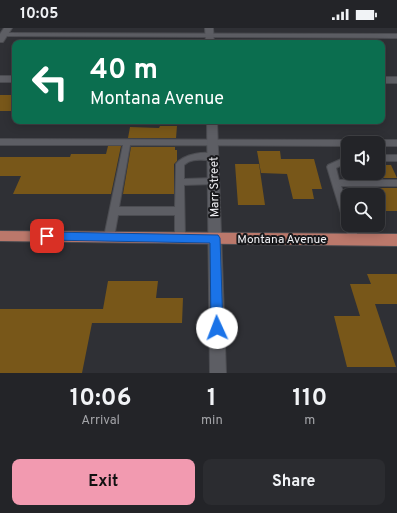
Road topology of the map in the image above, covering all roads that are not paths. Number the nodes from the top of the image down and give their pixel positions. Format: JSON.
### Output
{"nodes":[{"id":1,"x":210,"y":31,"type":"edge"},
{"id":2,"x":4,"y":34,"type":"edge"},
{"id":3,"x":397,"y":36,"type":"edge"},
{"id":4,"x":0,"y":79,"type":"edge"},
{"id":5,"x":12,"y":79,"type":"edge"},
{"id":6,"x":385,"y":80,"type":"edge"},
{"id":7,"x":397,"y":80,"type":"edge"},
{"id":8,"x":212,"y":124,"type":"edge"},
{"id":9,"x":0,"y":142,"type":"edge"},
{"id":10,"x":128,"y":142,"type":"junction"},
{"id":11,"x":183,"y":142,"type":"junction"},
{"id":12,"x":213,"y":142,"type":"junction"},
{"id":13,"x":341,"y":143,"type":"edge"},
{"id":14,"x":394,"y":143,"type":"edge"},
{"id":15,"x":397,"y":155,"type":"edge"},
{"id":16,"x":213,"y":157,"type":"junction"},
{"id":17,"x":385,"y":158,"type":"edge"},
{"id":18,"x":397,"y":158,"type":"edge"},
{"id":19,"x":183,"y":159,"type":"junction"},
{"id":20,"x":341,"y":162,"type":"edge"},
{"id":21,"x":180,"y":182,"type":"junction"},
{"id":22,"x":214,"y":182,"type":"junction"},
{"id":23,"x":336,"y":183,"type":"junction"},
{"id":24,"x":397,"y":183,"type":"edge"},
{"id":25,"x":341,"y":192,"type":"edge"},
{"id":26,"x":114,"y":211,"type":"junction"},
{"id":27,"x":180,"y":211,"type":"junction"},
{"id":28,"x":352,"y":232,"type":"edge"},
{"id":29,"x":0,"y":236,"type":"edge"},
{"id":30,"x":109,"y":237,"type":"junction"},
{"id":31,"x":180,"y":238,"type":"junction"},
{"id":32,"x":215,"y":238,"type":"junction"},
{"id":33,"x":354,"y":239,"type":"junction"},
{"id":34,"x":397,"y":240,"type":"edge"},
{"id":35,"x":218,"y":373,"type":"edge"}],
"edges":[{"from":1,"to":2,"type":"lane"},
{"from":1,"to":3,"type":"lane"},
{"from":4,"to":5,"type":"street"},
{"from":6,"to":7,"type":"street"},
{"from":8,"to":12,"type":"street","name":"Marr Street"},
{"from":9,"to":10,"type":"lane"},
{"from":10,"to":11,"type":"lane"},
{"from":10,"to":26,"type":"lane"},
{"from":11,"to":12,"type":"lane"},
{"from":11,"to":19,"type":"lane"},
{"from":12,"to":13,"type":"lane"},
{"from":12,"to":16,"type":"street","name":"Marr Street"},
{"from":14,"to":15,"type":"lane"},
{"from":16,"to":19,"type":"lane"},
{"from":16,"to":22,"type":"street","name":"Marr Street"},
{"from":17,"to":18,"type":"lane"},
{"from":19,"to":21,"type":"lane"},
{"from":20,"to":23,"type":"lane"},
{"from":21,"to":22,"type":"lane"},
{"from":21,"to":27,"type":"lane"},
{"from":22,"to":32,"type":"street","name":"Marr Street"},
{"from":23,"to":24,"type":"lane"},
{"from":23,"to":25,"type":"lane"},
{"from":26,"to":27,"type":"lane"},
{"from":26,"to":30,"type":"lane"},
{"from":27,"to":31,"type":"lane"},
{"from":28,"to":33,"type":"lane"},
{"from":29,"to":30,"type":"main road","name":"Montana Avenue"},
{"from":30,"to":31,"type":"main road","name":"Montana Avenue"},
{"from":31,"to":32,"type":"main road","name":"Montana Avenue"},
{"from":32,"to":33,"type":"main road","name":"Montana Avenue"},
{"from":32,"to":35,"type":"street","name":"Marr Street"},
{"from":33,"to":34,"type":"main road","name":"Montana Avenue"}]}
